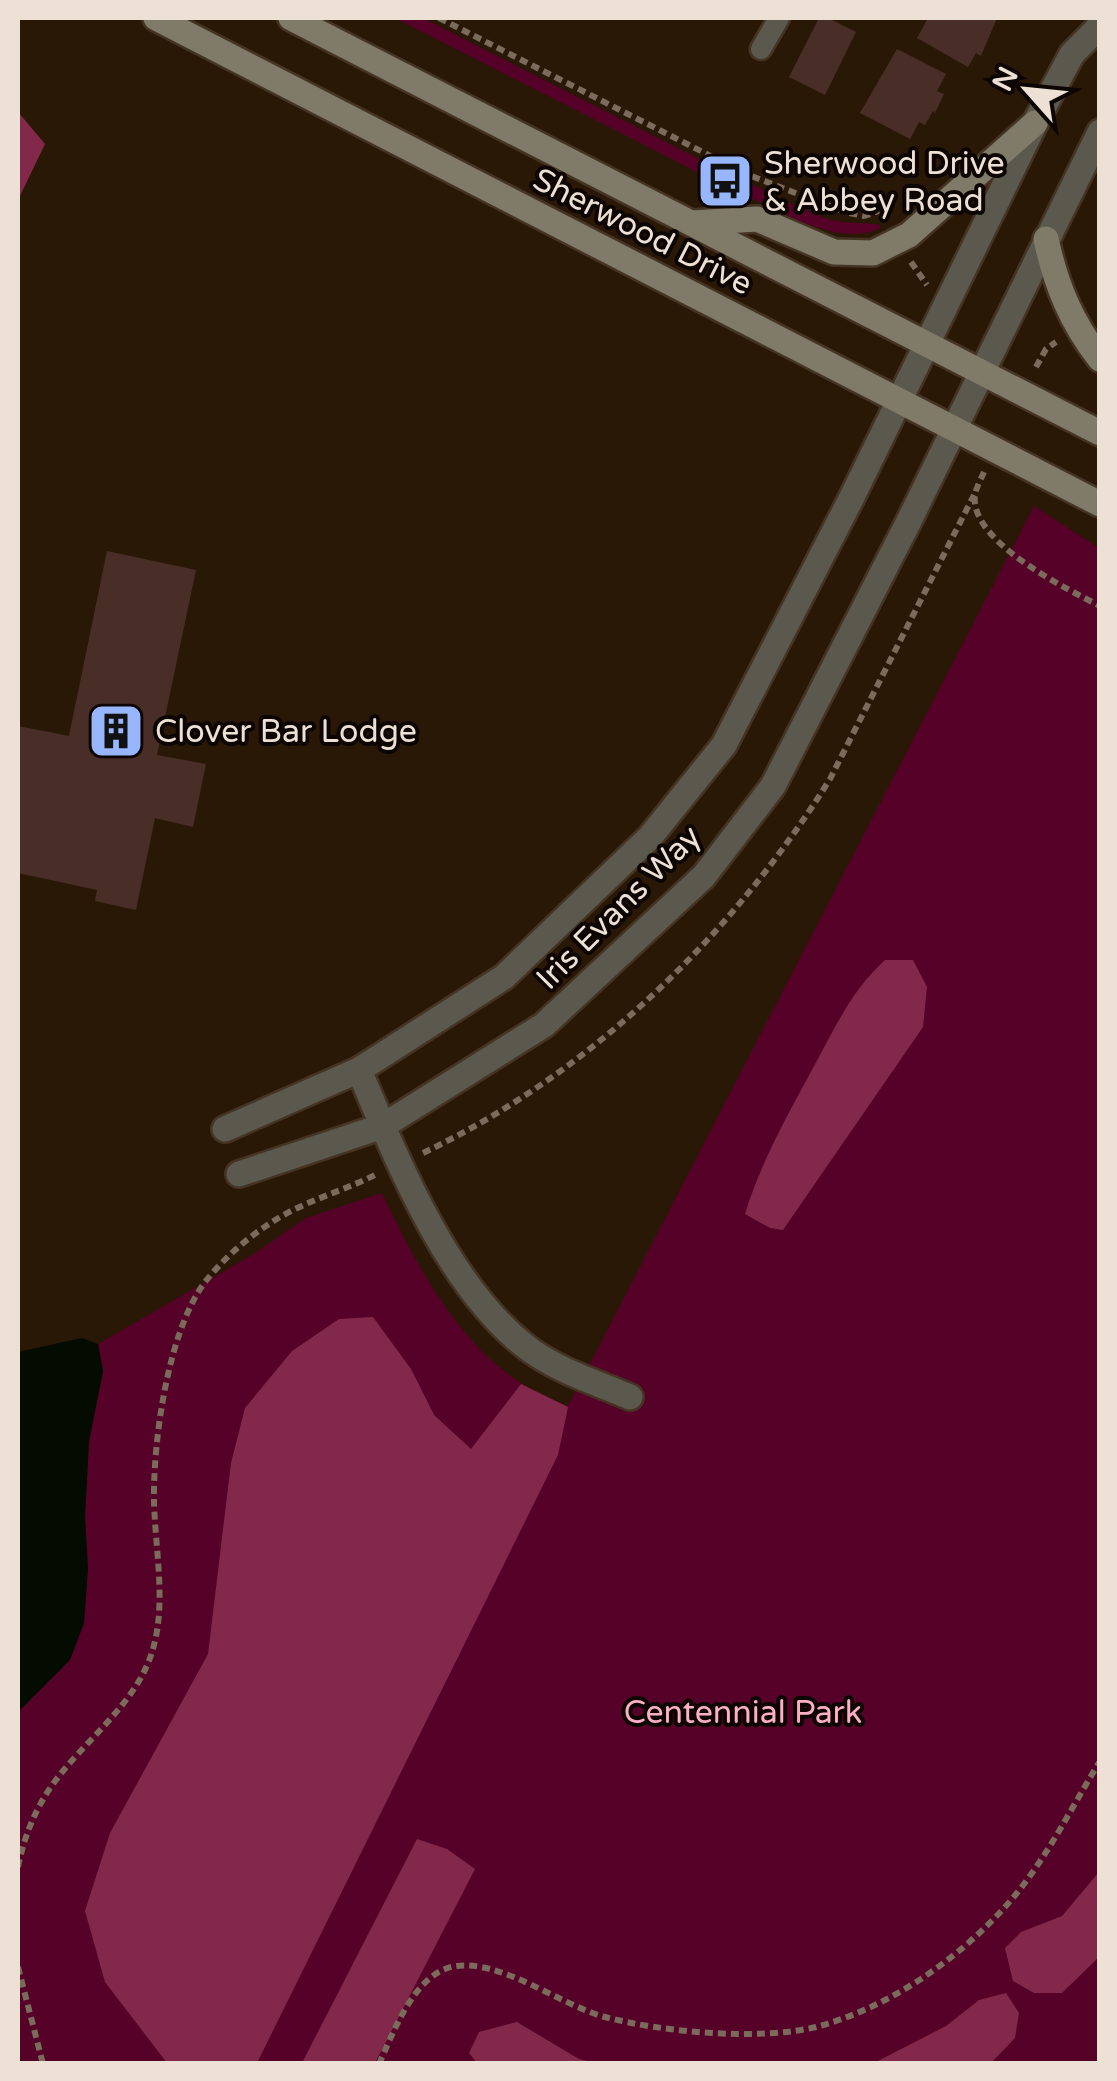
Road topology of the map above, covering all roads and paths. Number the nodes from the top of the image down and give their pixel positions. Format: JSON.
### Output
{"nodes":[{"id":1,"x":156,"y":18,"type":"edge"},
{"id":2,"x":291,"y":18,"type":"edge"},
{"id":3,"x":439,"y":18,"type":"edge"},
{"id":4,"x":778,"y":18,"type":"edge"},
{"id":5,"x":1100,"y":26,"type":"edge"},
{"id":6,"x":760,"y":49,"type":"dead end"},
{"id":7,"x":1035,"y":123,"type":"junction"},
{"id":8,"x":1100,"y":132,"type":"edge"},
{"id":9,"x":879,"y":211,"type":"dead end"},
{"id":10,"x":690,"y":223,"type":"junction"},
{"id":11,"x":1046,"y":239,"type":"junction"},
{"id":12,"x":908,"y":257,"type":"dead end"},
{"id":13,"x":930,"y":290,"type":"dead end"},
{"id":14,"x":1034,"y":343,"type":"dead end"},
{"id":15,"x":926,"y":345,"type":"junction"},
{"id":16,"x":1100,"y":359,"type":"edge"},
{"id":17,"x":982,"y":372,"type":"junction"},
{"id":18,"x":1033,"y":373,"type":"dead end"},
{"id":19,"x":898,"y":400,"type":"junction"},
{"id":20,"x":954,"y":428,"type":"junction"},
{"id":21,"x":1100,"y":433,"type":"edge"},
{"id":22,"x":984,"y":472,"type":"dead end"},
{"id":23,"x":974,"y":495,"type":"junction"},
{"id":24,"x":1100,"y":504,"type":"edge"},
{"id":25,"x":1100,"y":606,"type":"edge"},
{"id":26,"x":360,"y":1070,"type":"junction"},
{"id":27,"x":383,"y":1126,"type":"junction"},
{"id":28,"x":225,"y":1129,"type":"dead end"},
{"id":29,"x":401,"y":1163,"type":"junction"},
{"id":30,"x":239,"y":1174,"type":"dead end"},
{"id":31,"x":630,"y":1397,"type":"dead end"},
{"id":32,"x":1100,"y":1760,"type":"edge"},
{"id":33,"x":18,"y":1867,"type":"edge"},
{"id":34,"x":18,"y":1967,"type":"edge"},
{"id":35,"x":43,"y":2064,"type":"edge"},
{"id":36,"x":379,"y":2064,"type":"edge"}],
"edges":[{"from":1,"to":19,"type":"main road","name":"Sherwood Drive"},
{"from":2,"to":10,"type":"main road","name":"Sherwood Drive"},
{"from":3,"to":9,"type":"path"},
{"from":4,"to":6,"type":"lane"},
{"from":5,"to":7,"type":"street","name":"Iris Evans Way"},
{"from":7,"to":10,"type":"main road"},
{"from":7,"to":15,"type":"street","name":"Iris Evans Way"},
{"from":8,"to":11,"type":"street","name":"Iris Evans Way"},
{"from":10,"to":15,"type":"main road","name":"Sherwood Drive"},
{"from":11,"to":16,"type":"main road"},
{"from":11,"to":17,"type":"street","name":"Iris Evans Way"},
{"from":12,"to":13,"type":"path"},
{"from":14,"to":18,"type":"path"},
{"from":15,"to":17,"type":"main road","name":"Sherwood Drive"},
{"from":15,"to":19,"type":"street","name":"Iris Evans Way"},
{"from":17,"to":20,"type":"street","name":"Iris Evans Way"},
{"from":17,"to":21,"type":"main road","name":"Sherwood Drive"},
{"from":19,"to":20,"type":"main road","name":"Sherwood Drive"},
{"from":19,"to":26,"type":"street","name":"Iris Evans Way"},
{"from":20,"to":24,"type":"main road","name":"Sherwood Drive"},
{"from":20,"to":27,"type":"street","name":"Iris Evans Way"},
{"from":22,"to":23,"type":"path"},
{"from":23,"to":25,"type":"path"},
{"from":23,"to":29,"type":"path"},
{"from":26,"to":27,"type":"street"},
{"from":26,"to":28,"type":"street","name":"Iris Evans Way"},
{"from":27,"to":29,"type":"street"},
{"from":27,"to":30,"type":"street","name":"Iris Evans Way"},
{"from":29,"to":31,"type":"street"},
{"from":29,"to":33,"type":"path"},
{"from":32,"to":36,"type":"path"},
{"from":34,"to":35,"type":"path"}]}
